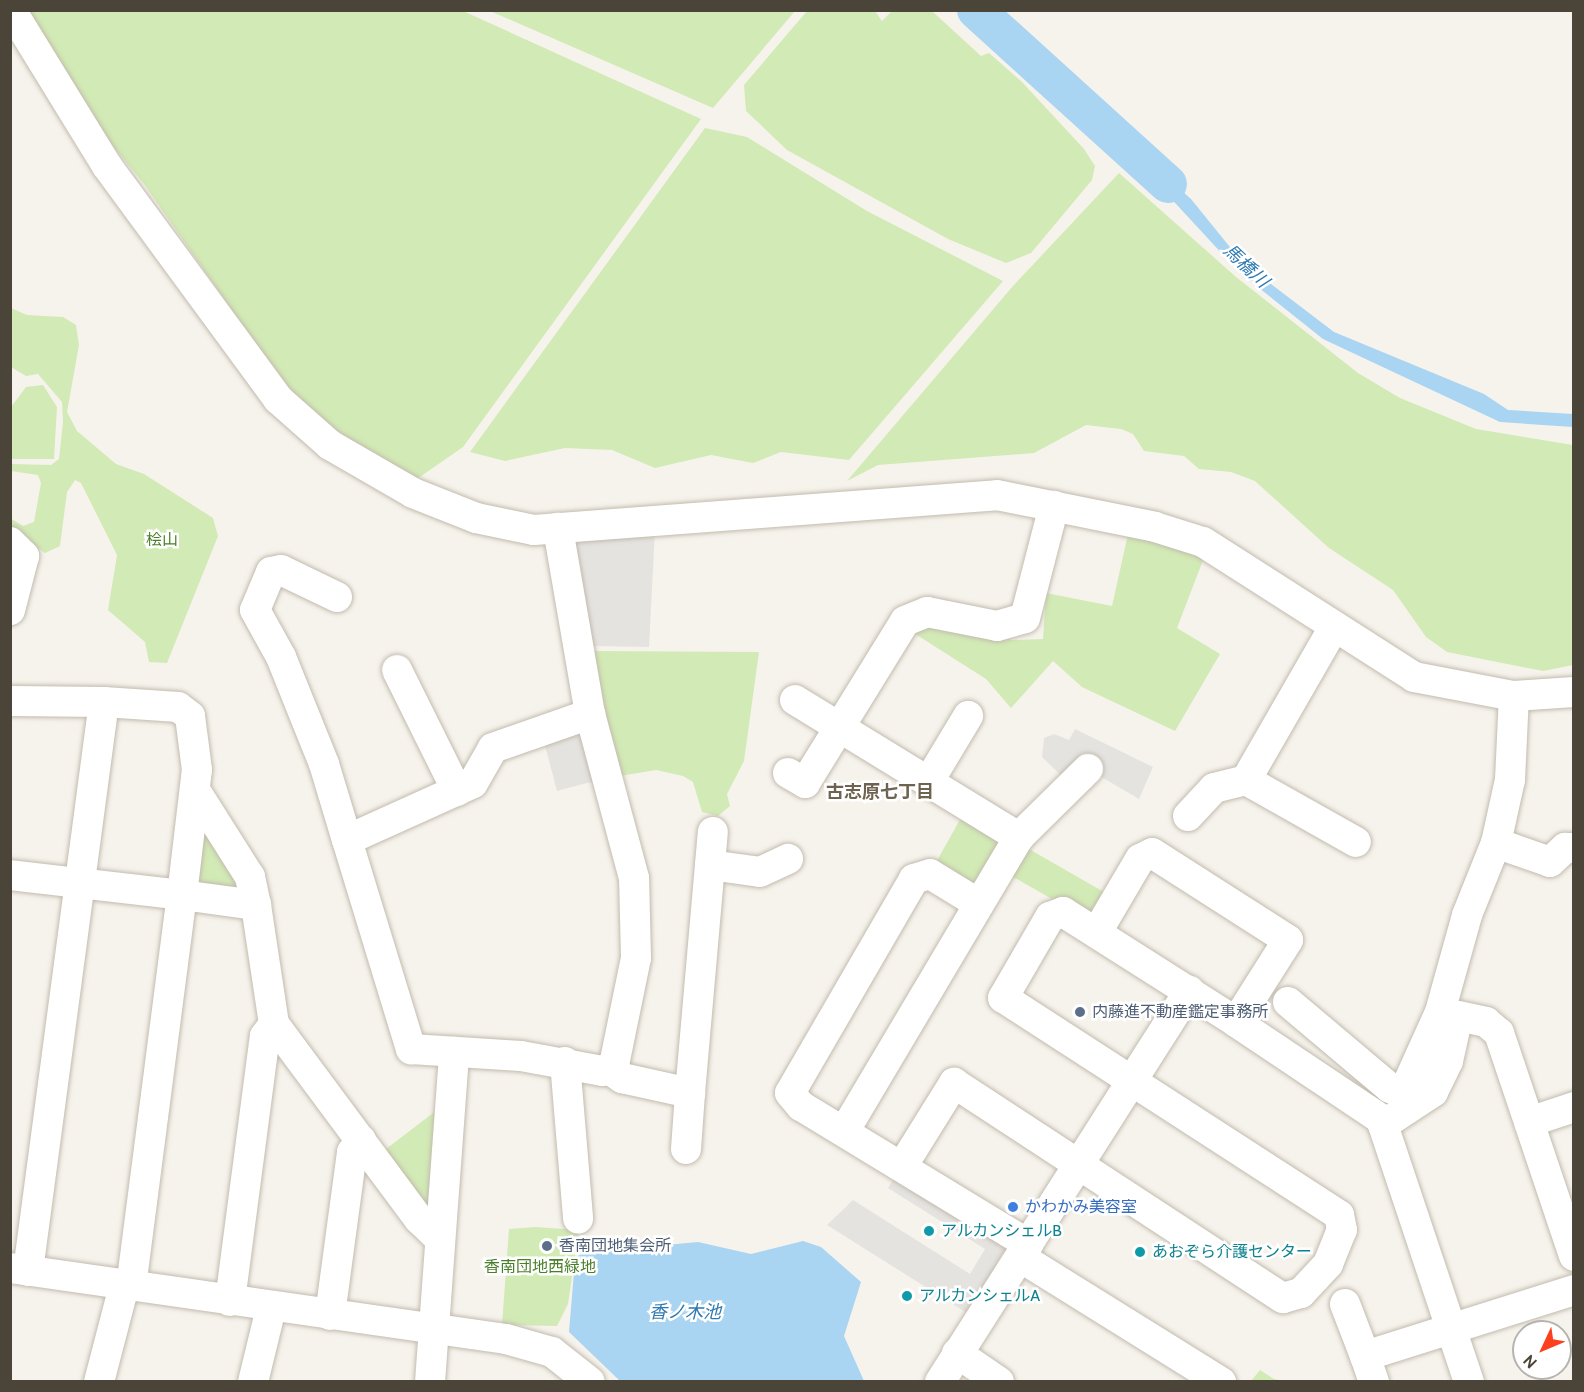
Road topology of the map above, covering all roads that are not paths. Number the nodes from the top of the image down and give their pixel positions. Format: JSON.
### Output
{"nodes":[{"id":1,"x":12,"y":10,"type":"edge"},
{"id":2,"x":1054,"y":506,"type":"junction"},
{"id":3,"x":558,"y":528,"type":"junction"},
{"id":4,"x":10,"y":542,"type":"edge"},
{"id":5,"x":337,"y":597,"type":"dead end"},
{"id":6,"x":10,"y":610,"type":"edge"},
{"id":7,"x":1333,"y":629,"type":"junction"},
{"id":8,"x":397,"y":670,"type":"dead end"},
{"id":9,"x":1574,"y":692,"type":"edge"},
{"id":10,"x":1514,"y":696,"type":"junction"},
{"id":11,"x":795,"y":700,"type":"dead end"},
{"id":12,"x":104,"y":702,"type":"junction"},
{"id":13,"x":11,"y":704,"type":"edge"},
{"id":14,"x":590,"y":714,"type":"junction"},
{"id":15,"x":968,"y":716,"type":"dead end"},
{"id":16,"x":839,"y":726,"type":"junction"},
{"id":17,"x":1088,"y":769,"type":"dead end"},
{"id":18,"x":788,"y":773,"type":"dead end"},
{"id":19,"x":1246,"y":780,"type":"junction"},
{"id":20,"x":929,"y":781,"type":"junction"},
{"id":21,"x":195,"y":790,"type":"junction"},
{"id":22,"x":457,"y":791,"type":"junction"},
{"id":23,"x":1188,"y":816,"type":"dead end"},
{"id":24,"x":713,"y":832,"type":"dead end"},
{"id":25,"x":1020,"y":837,"type":"junction"},
{"id":26,"x":347,"y":840,"type":"junction"},
{"id":27,"x":1356,"y":842,"type":"dead end"},
{"id":28,"x":1496,"y":843,"type":"junction"},
{"id":29,"x":1574,"y":848,"type":"edge"},
{"id":30,"x":788,"y":859,"type":"dead end"},
{"id":31,"x":710,"y":865,"type":"junction"},
{"id":32,"x":10,"y":875,"type":"edge"},
{"id":33,"x":80,"y":884,"type":"junction"},
{"id":34,"x":182,"y":895,"type":"junction"},
{"id":35,"x":256,"y":904,"type":"junction"},
{"id":36,"x":979,"y":904,"type":"junction"},
{"id":37,"x":1097,"y":932,"type":"junction"},
{"id":38,"x":1189,"y":991,"type":"junction"},
{"id":39,"x":1288,"y":1002,"type":"dead end"},
{"id":40,"x":1449,"y":1014,"type":"junction"},
{"id":41,"x":1236,"y":1022,"type":"junction"},
{"id":42,"x":274,"y":1024,"type":"junction"},
{"id":43,"x":454,"y":1052,"type":"junction"},
{"id":44,"x":565,"y":1062,"type":"junction"},
{"id":45,"x":609,"y":1069,"type":"junction"},
{"id":46,"x":1131,"y":1082,"type":"junction"},
{"id":47,"x":690,"y":1093,"type":"junction"},
{"id":48,"x":1574,"y":1107,"type":"edge"},
{"id":49,"x":1529,"y":1122,"type":"junction"},
{"id":50,"x":1383,"y":1125,"type":"junction"},
{"id":51,"x":845,"y":1130,"type":"junction"},
{"id":52,"x":361,"y":1140,"type":"junction"},
{"id":53,"x":686,"y":1149,"type":"dead end"},
{"id":54,"x":903,"y":1164,"type":"junction"},
{"id":55,"x":1077,"y":1167,"type":"junction"},
{"id":56,"x":578,"y":1218,"type":"dead end"},
{"id":57,"x":440,"y":1238,"type":"junction"},
{"id":58,"x":1024,"y":1250,"type":"junction"},
{"id":59,"x":1574,"y":1256,"type":"edge"},
{"id":60,"x":19,"y":1269,"type":"edge"},
{"id":61,"x":127,"y":1287,"type":"junction"},
{"id":62,"x":1574,"y":1290,"type":"edge"},
{"id":63,"x":230,"y":1301,"type":"junction"},
{"id":64,"x":1345,"y":1304,"type":"dead end"},
{"id":65,"x":271,"y":1308,"type":"junction"},
{"id":66,"x":330,"y":1315,"type":"junction"},
{"id":67,"x":431,"y":1329,"type":"junction"},
{"id":68,"x":1452,"y":1330,"type":"junction"},
{"id":69,"x":957,"y":1353,"type":"junction"},
{"id":70,"x":1369,"y":1369,"type":"edge"},
{"id":71,"x":99,"y":1382,"type":"edge"},
{"id":72,"x":253,"y":1382,"type":"edge"},
{"id":73,"x":430,"y":1382,"type":"edge"},
{"id":74,"x":590,"y":1382,"type":"edge"},
{"id":75,"x":940,"y":1382,"type":"edge"},
{"id":76,"x":999,"y":1382,"type":"edge"},
{"id":77,"x":1221,"y":1382,"type":"edge"},
{"id":78,"x":1469,"y":1382,"type":"edge"}],
"edges":[{"from":1,"to":3,"type":"street"},
{"from":2,"to":3,"type":"street"},
{"from":2,"to":7,"type":"street"},
{"from":2,"to":16,"type":"street"},
{"from":3,"to":14,"type":"street"},
{"from":4,"to":6,"type":"street"},
{"from":5,"to":26,"type":"street"},
{"from":7,"to":10,"type":"street"},
{"from":7,"to":19,"type":"street"},
{"from":8,"to":22,"type":"street"},
{"from":9,"to":10,"type":"street"},
{"from":10,"to":28,"type":"street"},
{"from":11,"to":16,"type":"street"},
{"from":12,"to":13,"type":"street"},
{"from":12,"to":21,"type":"street"},
{"from":12,"to":33,"type":"street"},
{"from":14,"to":22,"type":"street"},
{"from":14,"to":45,"type":"street"},
{"from":15,"to":20,"type":"street"},
{"from":16,"to":18,"type":"street"},
{"from":16,"to":20,"type":"street"},
{"from":17,"to":25,"type":"street"},
{"from":19,"to":23,"type":"street"},
{"from":19,"to":27,"type":"street"},
{"from":20,"to":25,"type":"street"},
{"from":21,"to":34,"type":"street"},
{"from":21,"to":35,"type":"street"},
{"from":22,"to":26,"type":"street"},
{"from":24,"to":31,"type":"street"},
{"from":25,"to":36,"type":"street"},
{"from":26,"to":43,"type":"street"},
{"from":28,"to":29,"type":"street"},
{"from":28,"to":40,"type":"street"},
{"from":30,"to":31,"type":"street"},
{"from":31,"to":47,"type":"street"},
{"from":32,"to":33,"type":"street"},
{"from":33,"to":34,"type":"street"},
{"from":33,"to":60,"type":"street"},
{"from":34,"to":35,"type":"street"},
{"from":34,"to":61,"type":"street"},
{"from":35,"to":42,"type":"street"},
{"from":36,"to":51,"type":"street"},
{"from":36,"to":51,"type":"street"},
{"from":37,"to":38,"type":"street"},
{"from":37,"to":41,"type":"street"},
{"from":37,"to":46,"type":"street"},
{"from":38,"to":41,"type":"street"},
{"from":38,"to":46,"type":"street"},
{"from":39,"to":40,"type":"street"},
{"from":40,"to":49,"type":"street"},
{"from":40,"to":50,"type":"street"},
{"from":41,"to":50,"type":"street"},
{"from":42,"to":52,"type":"street"},
{"from":42,"to":63,"type":"street"},
{"from":43,"to":44,"type":"street"},
{"from":43,"to":57,"type":"street"},
{"from":44,"to":45,"type":"street"},
{"from":44,"to":56,"type":"street"},
{"from":45,"to":47,"type":"street"},
{"from":46,"to":55,"type":"street"},
{"from":46,"to":55,"type":"street"},
{"from":47,"to":53,"type":"street"},
{"from":48,"to":49,"type":"street"},
{"from":49,"to":59,"type":"street"},
{"from":50,"to":68,"type":"street"},
{"from":51,"to":54,"type":"street"},
{"from":52,"to":57,"type":"street"},
{"from":52,"to":66,"type":"street"},
{"from":54,"to":55,"type":"street"},
{"from":54,"to":58,"type":"street"},
{"from":55,"to":58,"type":"street"},
{"from":57,"to":67,"type":"street"},
{"from":58,"to":69,"type":"street"},
{"from":58,"to":77,"type":"street"},
{"from":60,"to":61,"type":"street"},
{"from":61,"to":63,"type":"street"},
{"from":61,"to":71,"type":"street"},
{"from":62,"to":68,"type":"street"},
{"from":63,"to":65,"type":"street"},
{"from":64,"to":70,"type":"street"},
{"from":65,"to":66,"type":"street"},
{"from":65,"to":72,"type":"street"},
{"from":66,"to":67,"type":"street"},
{"from":67,"to":73,"type":"street"},
{"from":67,"to":74,"type":"street"},
{"from":68,"to":70,"type":"street"},
{"from":68,"to":78,"type":"street"},
{"from":69,"to":75,"type":"street"},
{"from":69,"to":76,"type":"street"}]}
